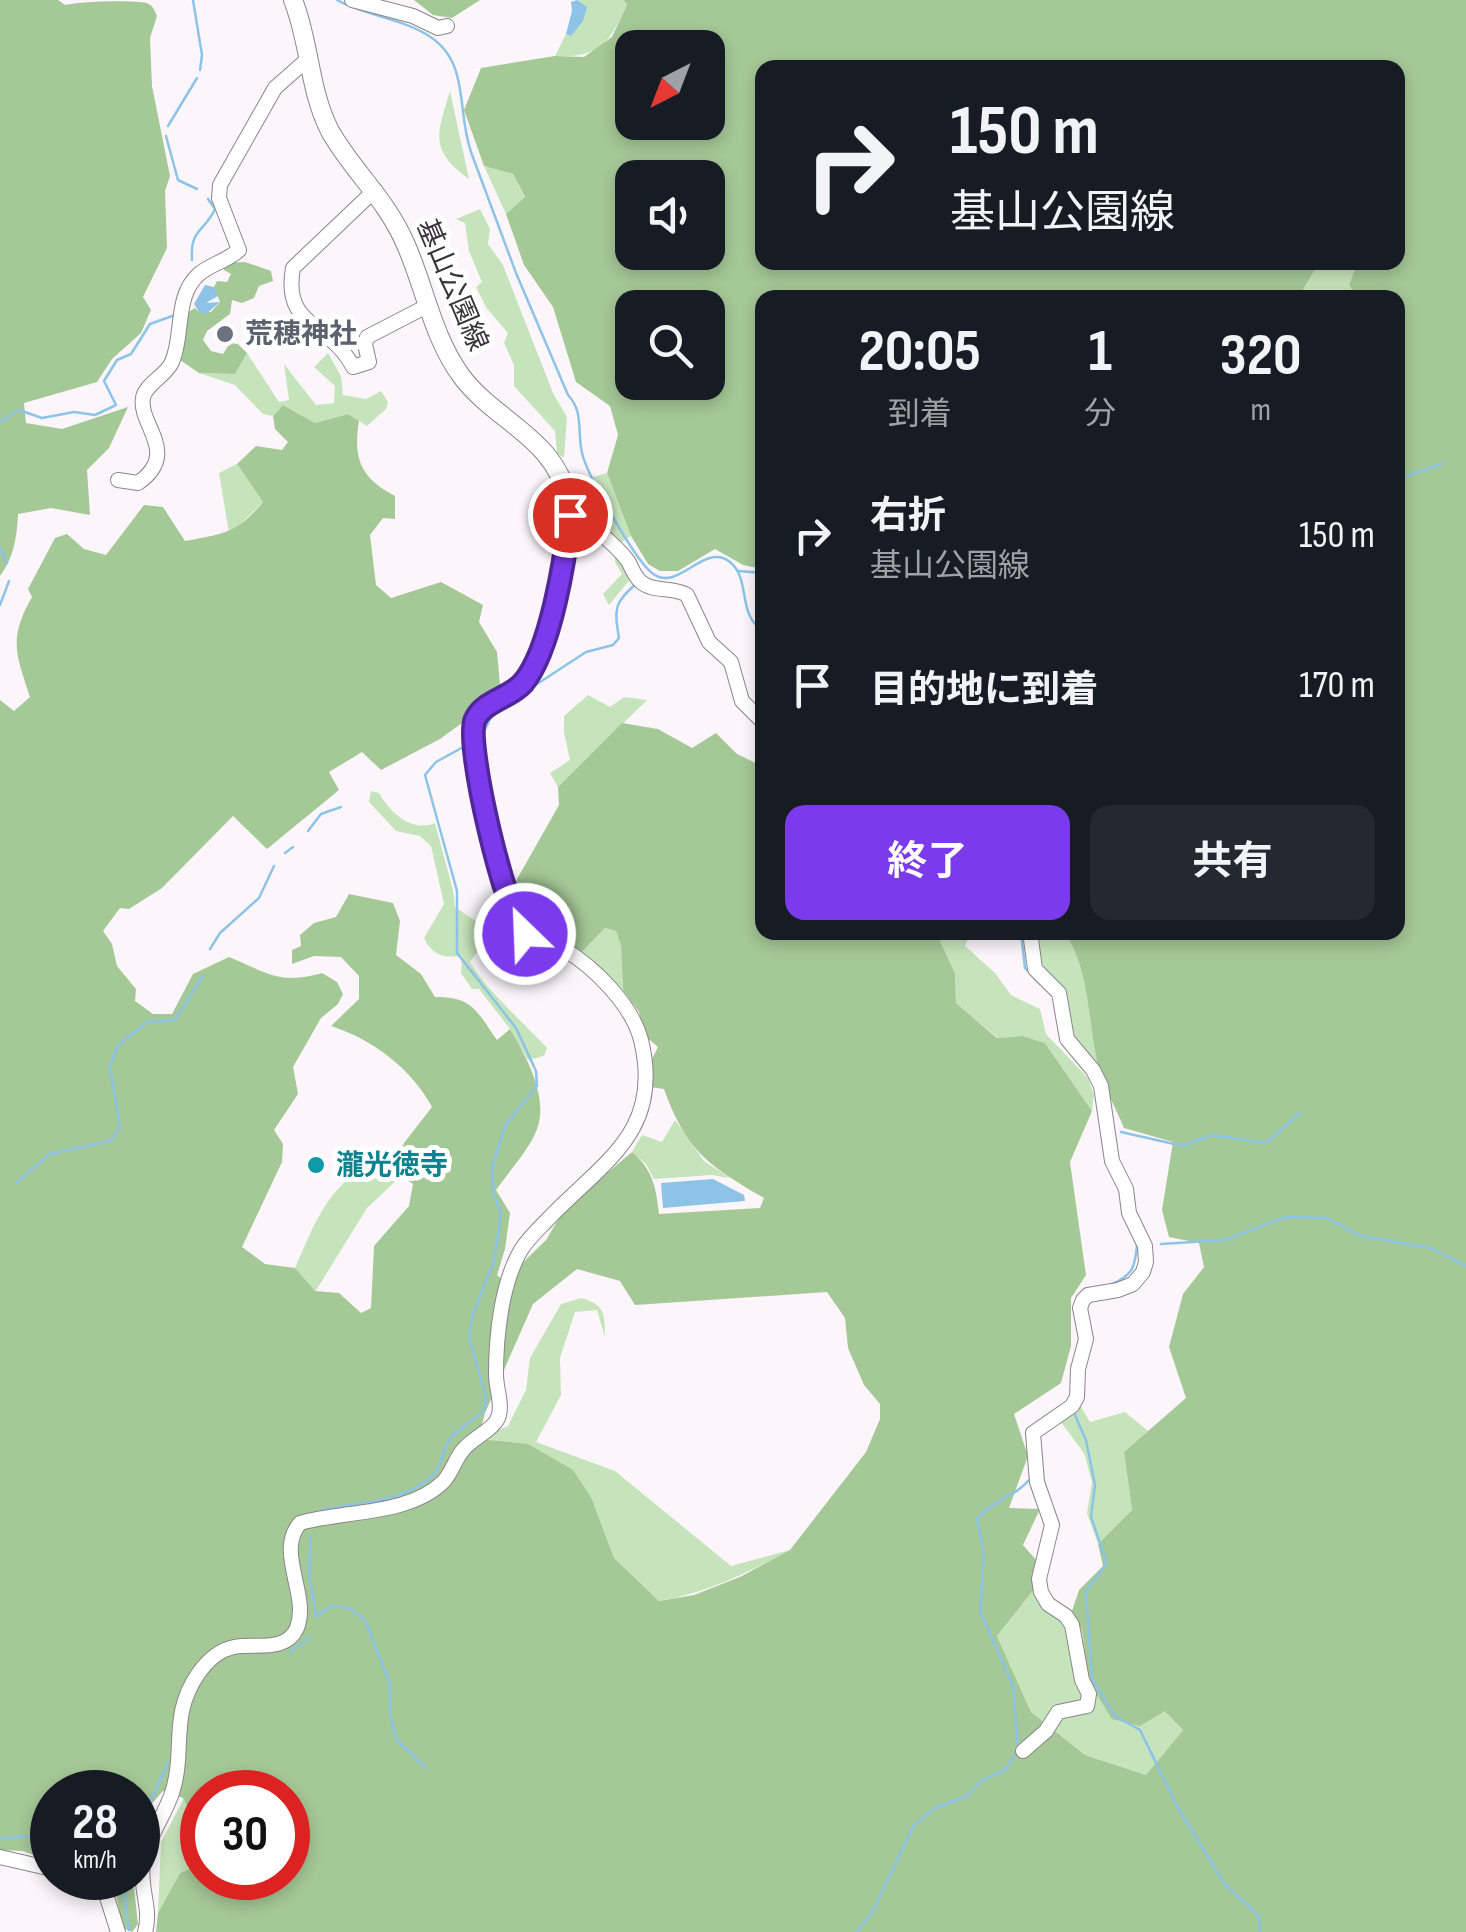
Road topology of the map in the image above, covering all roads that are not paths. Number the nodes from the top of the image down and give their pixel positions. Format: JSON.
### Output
{"nodes":[{"id":1,"x":293,"y":0,"type":"edge"},
{"id":2,"x":352,"y":0,"type":"edge"},
{"id":3,"x":447,"y":26,"type":"dead end"},
{"id":4,"x":310,"y":57,"type":"junction"},
{"id":5,"x":376,"y":190,"type":"junction"},
{"id":6,"x":428,"y":306,"type":"junction"},
{"id":7,"x":118,"y":480,"type":"dead end"},
{"id":8,"x":570,"y":515,"type":"junction"},
{"id":9,"x":755,"y":715,"type":"edge"},
{"id":10,"x":507,"y":898,"type":"joint"},
{"id":11,"x":1031,"y":940,"type":"edge"},
{"id":12,"x":1024,"y":1751,"type":"dead end"},
{"id":13,"x":0,"y":1857,"type":"edge"},
{"id":14,"x":30,"y":1864,"type":"edge"},
{"id":15,"x":110,"y":1900,"type":"edge"},
{"id":16,"x":118,"y":1932,"type":"edge"},
{"id":17,"x":145,"y":1932,"type":"edge"}],
"edges":[{"from":1,"to":4,"type":"main road","name":"基山公園線"},
{"from":2,"to":3,"type":"street"},
{"from":4,"to":5,"type":"main road","name":"基山公園線"},
{"from":4,"to":7,"type":"street"},
{"from":5,"to":6,"type":"main road","name":"基山公園線"},
{"from":5,"to":6,"type":"street"},
{"from":6,"to":8,"type":"main road","name":"基山公園線"},
{"from":8,"to":9,"type":"street"},
{"from":8,"to":10,"type":"main road","name":"基山公園線"},
{"from":10,"to":17,"type":"street"},
{"from":11,"to":12,"type":"street"},
{"from":13,"to":14,"type":"street"},
{"from":15,"to":16,"type":"street"}]}
